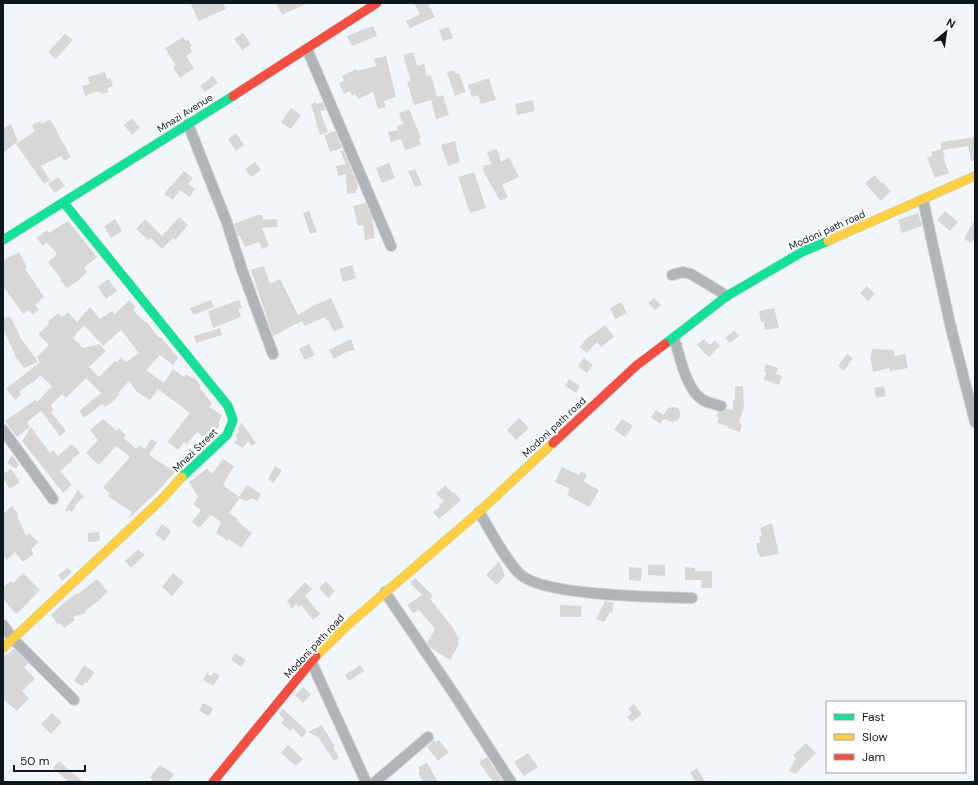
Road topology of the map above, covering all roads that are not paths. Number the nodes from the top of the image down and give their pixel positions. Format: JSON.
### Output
{"nodes":[{"id":1,"x":377,"y":3,"type":"edge"},
{"id":2,"x":307,"y":49,"type":"junction"},
{"id":3,"x":188,"y":124,"type":"junction"},
{"id":4,"x":975,"y":176,"type":"edge"},
{"id":5,"x":923,"y":200,"type":"junction"},
{"id":6,"x":64,"y":203,"type":"junction"},
{"id":7,"x":3,"y":240,"type":"edge"},
{"id":8,"x":391,"y":246,"type":"dead end"},
{"id":9,"x":672,"y":275,"type":"dead end"},
{"id":10,"x":727,"y":296,"type":"junction"},
{"id":11,"x":674,"y":338,"type":"junction"},
{"id":12,"x":273,"y":354,"type":"dead end"},
{"id":13,"x":721,"y":406,"type":"dead end"},
{"id":14,"x":975,"y":422,"type":"edge"},
{"id":15,"x":3,"y":430,"type":"edge"},
{"id":16,"x":53,"y":499,"type":"dead end"},
{"id":17,"x":479,"y":512,"type":"junction"},
{"id":18,"x":385,"y":592,"type":"junction"},
{"id":19,"x":692,"y":598,"type":"dead end"},
{"id":20,"x":3,"y":625,"type":"edge"},
{"id":21,"x":13,"y":639,"type":"junction"},
{"id":22,"x":3,"y":648,"type":"edge"},
{"id":23,"x":311,"y":661,"type":"junction"},
{"id":24,"x":74,"y":700,"type":"dead end"},
{"id":25,"x":428,"y":737,"type":"dead end"},
{"id":26,"x":213,"y":782,"type":"edge"},
{"id":27,"x":366,"y":782,"type":"edge"},
{"id":28,"x":375,"y":782,"type":"edge"},
{"id":29,"x":511,"y":782,"type":"edge"}],
"edges":[{"from":1,"to":2,"type":"street","name":"Mnazi Avenue"},
{"from":2,"to":3,"type":"street","name":"Mnazi Avenue"},
{"from":2,"to":8,"type":"street"},
{"from":3,"to":6,"type":"street","name":"Mnazi Avenue"},
{"from":3,"to":12,"type":"street"},
{"from":4,"to":5,"type":"street","name":"Modoni path road"},
{"from":5,"to":10,"type":"street","name":"Modoni path road"},
{"from":5,"to":14,"type":"street"},
{"from":6,"to":7,"type":"street","name":"Mnazi Avenue"},
{"from":6,"to":21,"type":"street","name":"Mnazi Street"},
{"from":9,"to":10,"type":"street"},
{"from":10,"to":11,"type":"street","name":"Modoni path road"},
{"from":11,"to":13,"type":"street"},
{"from":11,"to":17,"type":"street","name":"Modoni path road"},
{"from":15,"to":16,"type":"street"},
{"from":17,"to":18,"type":"street","name":"Modoni path road"},
{"from":17,"to":19,"type":"street"},
{"from":18,"to":23,"type":"street","name":"Modoni path road"},
{"from":18,"to":29,"type":"street"},
{"from":20,"to":21,"type":"street"},
{"from":21,"to":22,"type":"street","name":"Mnazi Street"},
{"from":21,"to":24,"type":"street"},
{"from":23,"to":26,"type":"street","name":"Modoni path road"},
{"from":23,"to":27,"type":"street"},
{"from":25,"to":28,"type":"street"}]}
